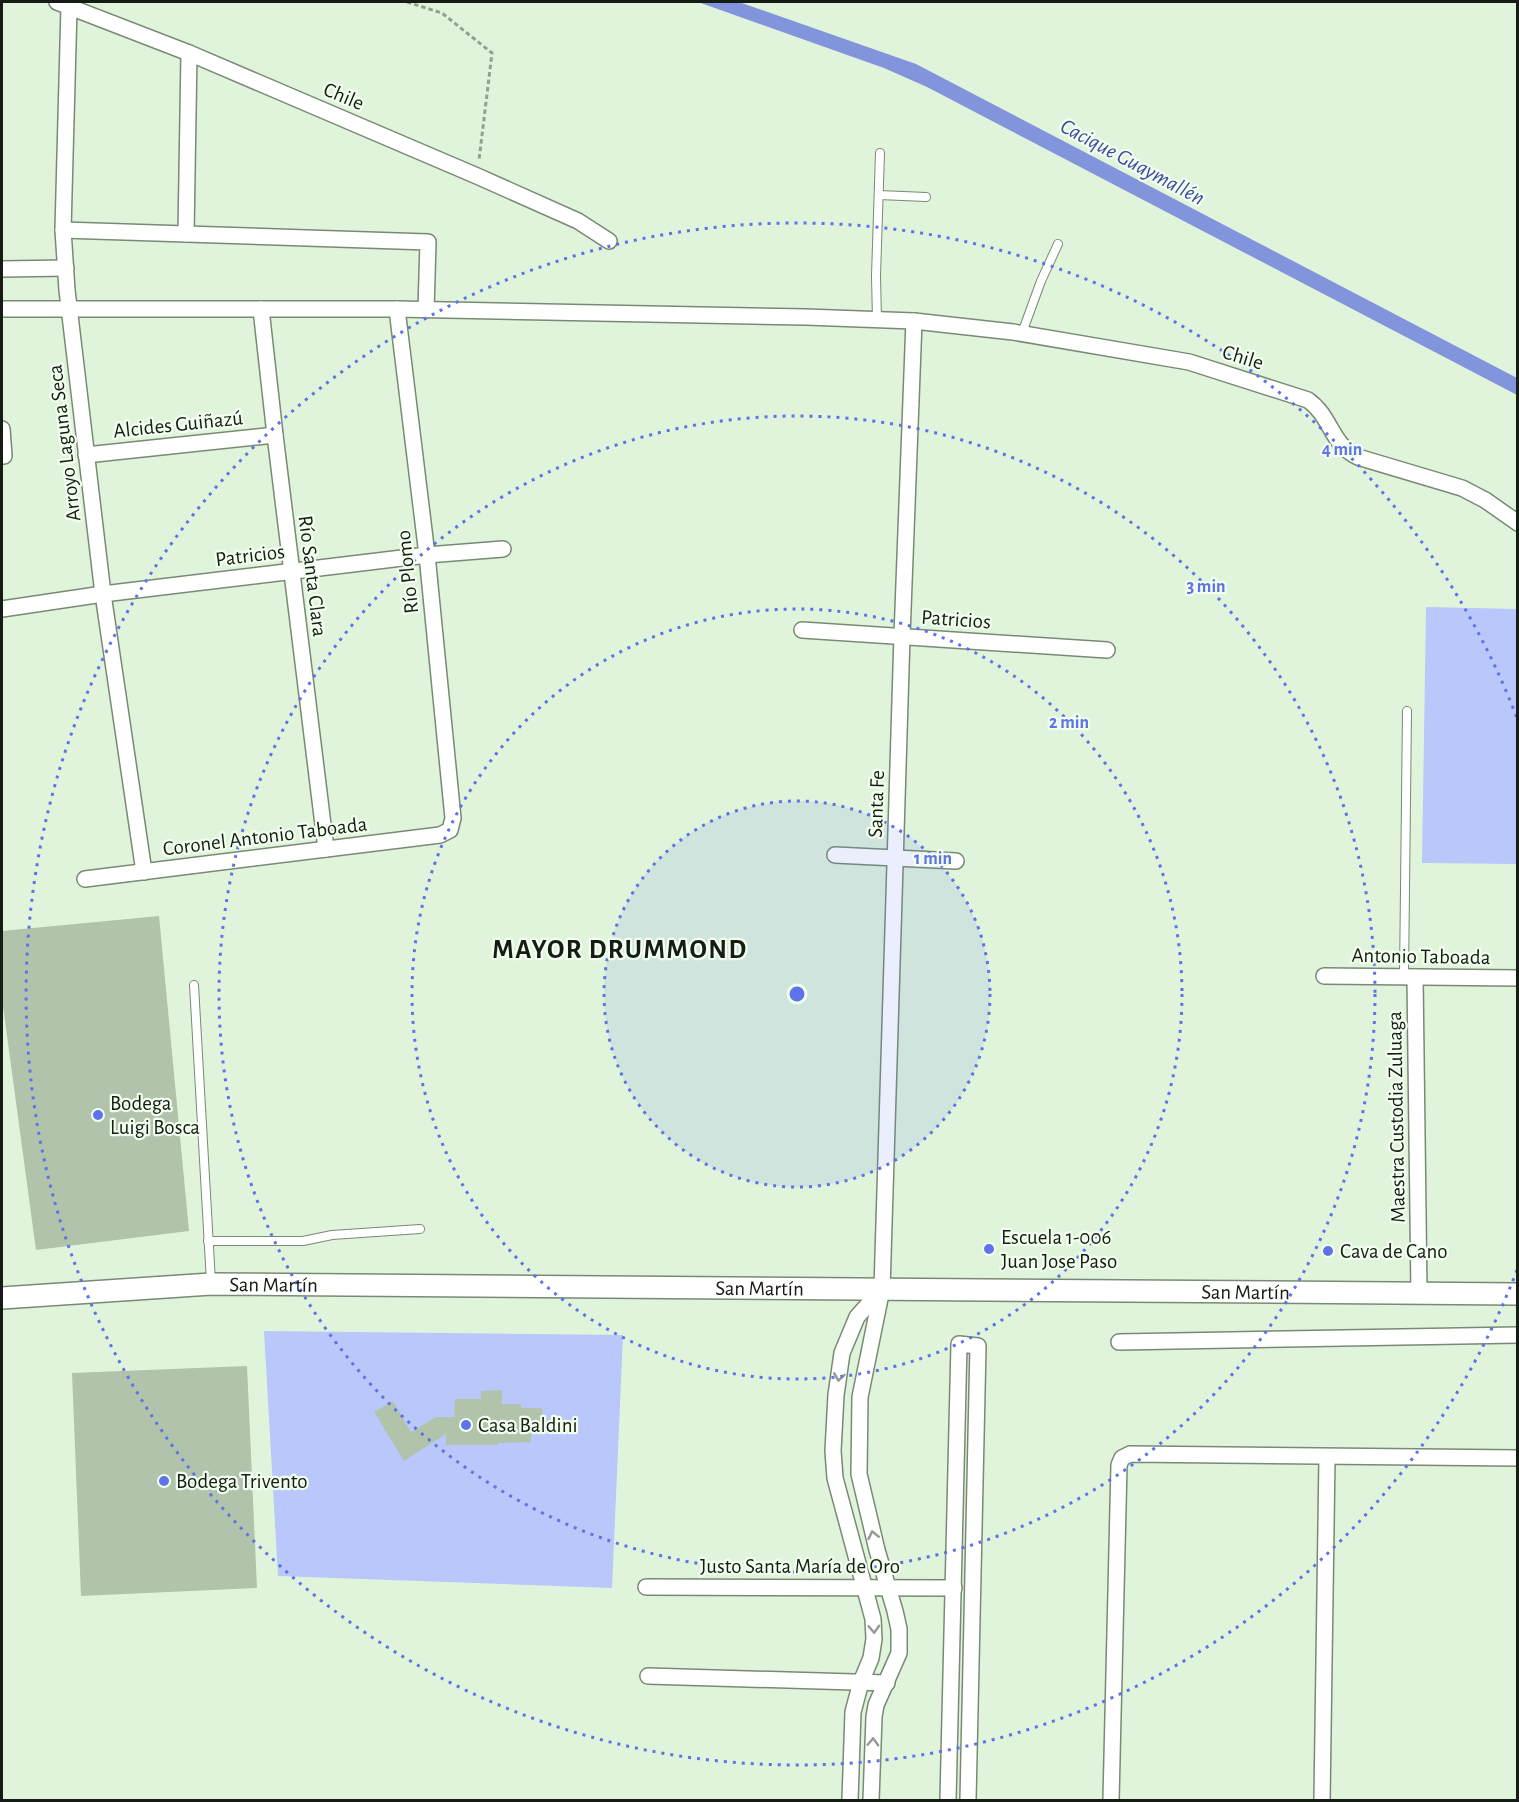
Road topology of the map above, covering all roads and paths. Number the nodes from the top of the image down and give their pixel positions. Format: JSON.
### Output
{"nodes":[{"id":1,"x":407,"y":2,"type":"edge"},
{"id":2,"x":63,"y":4,"type":"edge"},
{"id":3,"x":189,"y":53,"type":"junction"},
{"id":4,"x":880,"y":153,"type":"dead end"},
{"id":5,"x":477,"y":176,"type":"junction"},
{"id":6,"x":879,"y":195,"type":"junction"},
{"id":7,"x":926,"y":197,"type":"dead end"},
{"id":8,"x":63,"y":230,"type":"junction"},
{"id":9,"x":186,"y":234,"type":"junction"},
{"id":10,"x":609,"y":241,"type":"dead end"},
{"id":11,"x":1058,"y":244,"type":"dead end"},
{"id":12,"x":66,"y":268,"type":"junction"},
{"id":13,"x":2,"y":269,"type":"edge"},
{"id":14,"x":69,"y":308,"type":"junction"},
{"id":15,"x":2,"y":309,"type":"edge"},
{"id":16,"x":261,"y":309,"type":"junction"},
{"id":17,"x":397,"y":309,"type":"junction"},
{"id":18,"x":426,"y":310,"type":"junction"},
{"id":19,"x":877,"y":320,"type":"junction"},
{"id":20,"x":914,"y":321,"type":"junction"},
{"id":21,"x":1022,"y":333,"type":"junction"},
{"id":22,"x":2,"y":429,"type":"edge"},
{"id":23,"x":275,"y":435,"type":"junction"},
{"id":24,"x":86,"y":455,"type":"junction"},
{"id":25,"x":4,"y":456,"type":"dead end"},
{"id":26,"x":1518,"y":523,"type":"edge"},
{"id":27,"x":503,"y":549,"type":"dead end"},
{"id":28,"x":427,"y":555,"type":"junction"},
{"id":29,"x":292,"y":571,"type":"junction"},
{"id":30,"x":103,"y":594,"type":"junction"},
{"id":31,"x":2,"y":609,"type":"edge"},
{"id":32,"x":802,"y":630,"type":"dead end"},
{"id":33,"x":902,"y":636,"type":"junction"},
{"id":34,"x":1107,"y":650,"type":"dead end"},
{"id":35,"x":1407,"y":711,"type":"dead end"},
{"id":36,"x":450,"y":830,"type":"joint"},
{"id":37,"x":326,"y":849,"type":"junction"},
{"id":38,"x":835,"y":855,"type":"dead end"},
{"id":39,"x":895,"y":858,"type":"junction"},
{"id":40,"x":956,"y":861,"type":"dead end"},
{"id":41,"x":144,"y":872,"type":"junction"},
{"id":42,"x":85,"y":879,"type":"dead end"},
{"id":43,"x":1324,"y":976,"type":"dead end"},
{"id":44,"x":1409,"y":977,"type":"junction"},
{"id":45,"x":1518,"y":978,"type":"edge"},
{"id":46,"x":194,"y":985,"type":"dead end"},
{"id":47,"x":420,"y":1229,"type":"dead end"},
{"id":48,"x":208,"y":1241,"type":"junction"},
{"id":49,"x":211,"y":1284,"type":"junction"},
{"id":50,"x":882,"y":1289,"type":"junction"},
{"id":51,"x":1419,"y":1293,"type":"junction"},
{"id":52,"x":1518,"y":1294,"type":"edge"},
{"id":53,"x":2,"y":1298,"type":"edge"},
{"id":54,"x":1518,"y":1335,"type":"edge"},
{"id":55,"x":1119,"y":1342,"type":"dead end"},
{"id":56,"x":842,"y":1353,"type":"junction"},
{"id":57,"x":868,"y":1356,"type":"junction"},
{"id":58,"x":1327,"y":1457,"type":"junction"},
{"id":59,"x":1518,"y":1458,"type":"edge"},
{"id":60,"x":859,"y":1474,"type":"junction"},
{"id":61,"x":835,"y":1478,"type":"junction"},
{"id":62,"x":646,"y":1587,"type":"dead end"},
{"id":63,"x":888,"y":1587,"type":"junction"},
{"id":64,"x":864,"y":1588,"type":"junction"},
{"id":65,"x":954,"y":1588,"type":"junction"},
{"id":66,"x":648,"y":1676,"type":"dead end"},
{"id":67,"x":861,"y":1682,"type":"junction"},
{"id":68,"x":886,"y":1683,"type":"junction"},
{"id":69,"x":850,"y":1800,"type":"edge"},
{"id":70,"x":871,"y":1800,"type":"edge"},
{"id":71,"x":948,"y":1800,"type":"edge"},
{"id":72,"x":968,"y":1800,"type":"edge"},
{"id":73,"x":1112,"y":1800,"type":"edge"},
{"id":74,"x":1322,"y":1800,"type":"edge"}],
"edges":[{"from":1,"to":5,"type":"path"},
{"from":2,"to":3,"type":"street","name":"Chile"},
{"from":2,"to":8,"type":"street","name":"Arroyo Laguna Seca"},
{"from":3,"to":5,"type":"street","name":"Chile"},
{"from":3,"to":9,"type":"street"},
{"from":4,"to":6,"type":"lane"},
{"from":5,"to":10,"type":"street","name":"Chile"},
{"from":6,"to":7,"type":"lane"},
{"from":6,"to":19,"type":"lane"},
{"from":8,"to":9,"type":"street"},
{"from":8,"to":12,"type":"street","name":"Arroyo Laguna Seca"},
{"from":9,"to":18,"type":"street"},
{"from":11,"to":21,"type":"lane"},
{"from":12,"to":13,"type":"street"},
{"from":12,"to":14,"type":"street","name":"Arroyo Laguna Seca"},
{"from":14,"to":15,"type":"street","name":"Chile"},
{"from":14,"to":16,"type":"street","name":"Chile"},
{"from":14,"to":24,"type":"street","name":"Arroyo Laguna Seca"},
{"from":16,"to":17,"type":"street","name":"Chile"},
{"from":16,"to":23,"type":"street","name":"Río Santa Clara"},
{"from":17,"to":18,"type":"street","name":"Chile"},
{"from":17,"to":28,"type":"street","name":"Río Plomo"},
{"from":18,"to":19,"type":"street","name":"Chile"},
{"from":19,"to":20,"type":"street","name":"Chile"},
{"from":20,"to":21,"type":"street","name":"Chile"},
{"from":20,"to":33,"type":"street","name":"Santa Fe"},
{"from":21,"to":26,"type":"street","name":"Chile"},
{"from":22,"to":25,"type":"street"},
{"from":23,"to":24,"type":"street","name":"Alcides Guiñazú"},
{"from":23,"to":29,"type":"street","name":"Río Santa Clara"},
{"from":24,"to":30,"type":"street","name":"Arroyo Laguna Seca"},
{"from":27,"to":28,"type":"street","name":"Patricios"},
{"from":28,"to":29,"type":"street","name":"Patricios"},
{"from":28,"to":36,"type":"street","name":"Río Plomo"},
{"from":29,"to":30,"type":"street","name":"Patricios"},
{"from":29,"to":37,"type":"street","name":"Río Santa Clara"},
{"from":30,"to":31,"type":"street","name":"Patricios"},
{"from":30,"to":41,"type":"street","name":"Arroyo Laguna Seca"},
{"from":32,"to":33,"type":"street","name":"Patricios"},
{"from":33,"to":34,"type":"street","name":"Patricios"},
{"from":33,"to":39,"type":"street","name":"Santa Fe"},
{"from":35,"to":44,"type":"lane"},
{"from":36,"to":37,"type":"street","name":"Coronel Antonio Taboada"},
{"from":37,"to":41,"type":"street","name":"Coronel Antonio Taboada"},
{"from":38,"to":39,"type":"street"},
{"from":39,"to":40,"type":"street"},
{"from":39,"to":50,"type":"street","name":"Santa Fe"},
{"from":41,"to":42,"type":"street","name":"Coronel Antonio Taboada"},
{"from":43,"to":44,"type":"street","name":"Antonio Taboada"},
{"from":44,"to":45,"type":"street","name":"Antonio Taboada"},
{"from":44,"to":51,"type":"street","name":"Maestra Custodia Zuluaga"},
{"from":46,"to":48,"type":"lane"},
{"from":47,"to":48,"type":"lane"},
{"from":48,"to":49,"type":"lane"},
{"from":49,"to":50,"type":"main road","name":"San Martín"},
{"from":49,"to":53,"type":"main road","name":"San Martín"},
{"from":50,"to":51,"type":"main road","name":"San Martín"},
{"from":50,"to":56,"type":"street"},
{"from":50,"to":57,"type":"street","name":"Santa Fe"},
{"from":51,"to":52,"type":"main road","name":"San Martín"},
{"from":54,"to":55,"type":"street"},
{"from":56,"to":57,"type":"street"},
{"from":56,"to":61,"type":"street","one_way":true},
{"from":57,"to":60,"type":"street","name":"Santa Fe"},
{"from":58,"to":59,"type":"street"},
{"from":58,"to":73,"type":"street"},
{"from":58,"to":74,"type":"street"},
{"from":60,"to":61,"type":"street"},
{"from":63,"to":60,"type":"street","name":"Santa Fe","one_way":true},
{"from":61,"to":64,"type":"street"},
{"from":62,"to":64,"type":"street","name":"Justo Santa María de Oro"},
{"from":63,"to":64,"type":"street","name":"Justo Santa María de Oro"},
{"from":63,"to":65,"type":"street","name":"Justo Santa María de Oro"},
{"from":63,"to":68,"type":"street","name":"Santa Fe"},
{"from":64,"to":67,"type":"street","one_way":true},
{"from":65,"to":71,"type":"street"},
{"from":65,"to":72,"type":"street"},
{"from":66,"to":67,"type":"street"},
{"from":67,"to":68,"type":"street"},
{"from":67,"to":69,"type":"street"},
{"from":70,"to":68,"type":"street","name":"Santa Fe","one_way":true}]}
